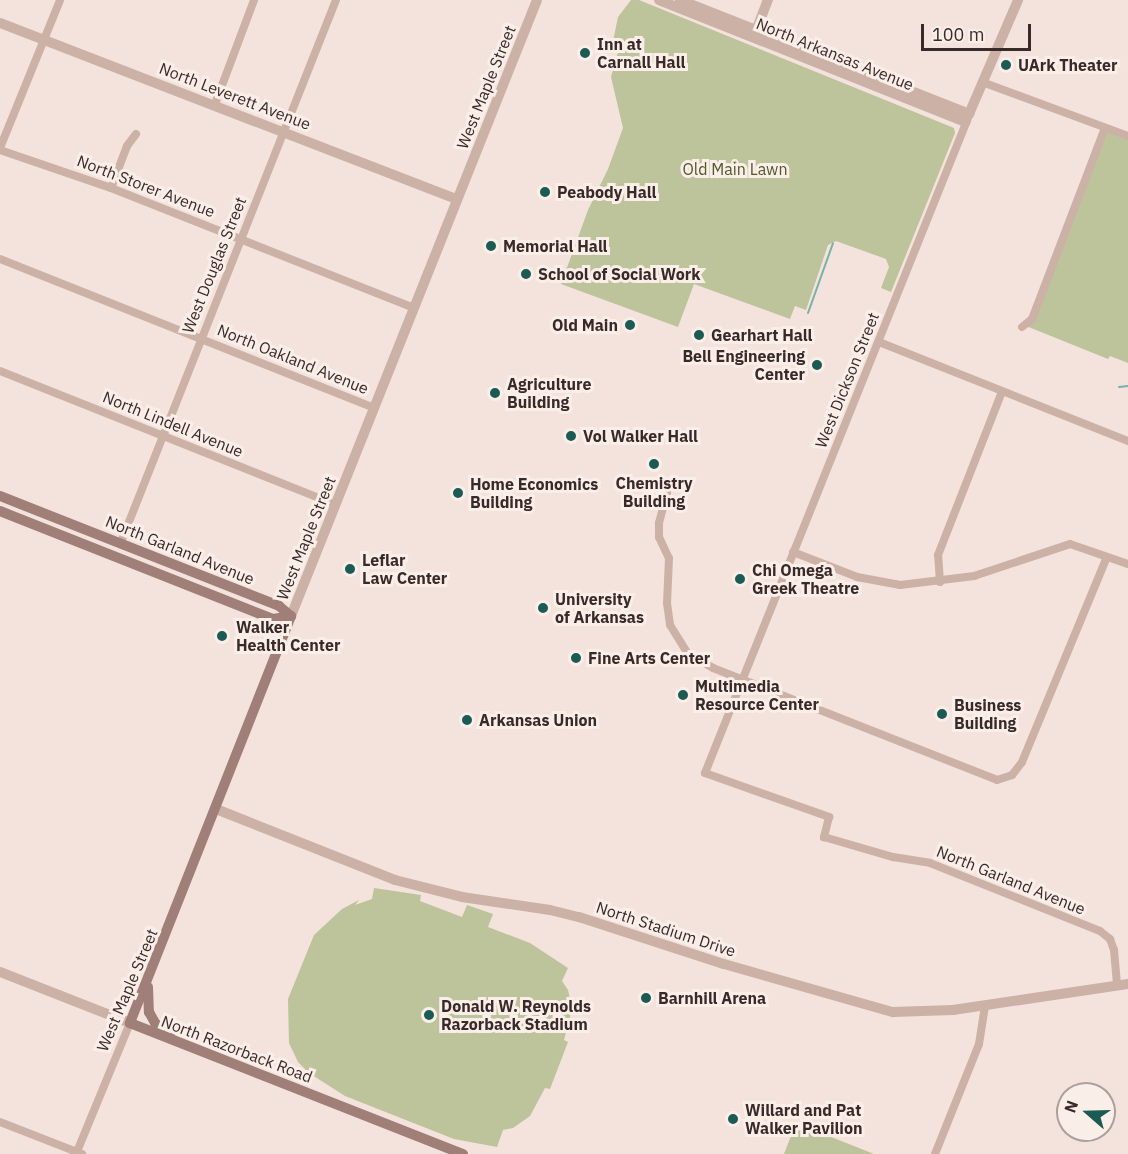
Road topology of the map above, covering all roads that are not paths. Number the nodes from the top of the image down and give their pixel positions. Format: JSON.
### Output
{"nodes":[{"id":1,"x":60,"y":0,"type":"edge"},
{"id":2,"x":254,"y":0,"type":"edge"},
{"id":3,"x":336,"y":0,"type":"edge"},
{"id":4,"x":537,"y":0,"type":"edge"},
{"id":5,"x":661,"y":0,"type":"edge"},
{"id":6,"x":680,"y":0,"type":"edge"},
{"id":7,"x":768,"y":0,"type":"edge"},
{"id":8,"x":1018,"y":0,"type":"edge"},
{"id":9,"x":0,"y":23,"type":"edge"},
{"id":10,"x":755,"y":34,"type":"junction"},
{"id":11,"x":44,"y":40,"type":"junction"},
{"id":12,"x":982,"y":82,"type":"junction"},
{"id":13,"x":216,"y":104,"type":"junction"},
{"id":14,"x":968,"y":118,"type":"junction"},
{"id":15,"x":1105,"y":128,"type":"junction"},
{"id":16,"x":283,"y":130,"type":"junction"},
{"id":17,"x":136,"y":134,"type":"dead end"},
{"id":18,"x":1128,"y":136,"type":"edge"},
{"id":19,"x":0,"y":149,"type":"edge"},
{"id":20,"x":111,"y":188,"type":"junction"},
{"id":21,"x":457,"y":200,"type":"junction"},
{"id":22,"x":240,"y":238,"type":"junction"},
{"id":23,"x":0,"y":259,"type":"edge"},
{"id":24,"x":414,"y":308,"type":"junction"},
{"id":25,"x":1023,"y":327,"type":"dead end"},
{"id":26,"x":201,"y":338,"type":"junction"},
{"id":27,"x":879,"y":342,"type":"junction"},
{"id":28,"x":0,"y":371,"type":"edge"},
{"id":29,"x":1002,"y":392,"type":"junction"},
{"id":30,"x":374,"y":408,"type":"junction"},
{"id":31,"x":162,"y":436,"type":"junction"},
{"id":32,"x":1128,"y":441,"type":"edge"},
{"id":33,"x":667,"y":493,"type":"dead end"},
{"id":34,"x":0,"y":496,"type":"edge"},
{"id":35,"x":335,"y":504,"type":"junction"},
{"id":36,"x":0,"y":511,"type":"edge"},
{"id":37,"x":121,"y":542,"type":"junction"},
{"id":38,"x":793,"y":552,"type":"junction"},
{"id":39,"x":1107,"y":557,"type":"junction"},
{"id":40,"x":1128,"y":564,"type":"edge"},
{"id":41,"x":940,"y":582,"type":"junction"},
{"id":42,"x":291,"y":616,"type":"junction"},
{"id":43,"x":743,"y":680,"type":"junction"},
{"id":44,"x":705,"y":773,"type":"joint"},
{"id":45,"x":216,"y":809,"type":"junction"},
{"id":46,"x":0,"y":972,"type":"edge"},
{"id":47,"x":148,"y":982,"type":"junction"},
{"id":48,"x":1123,"y":985,"type":"edge"},
{"id":49,"x":985,"y":1005,"type":"junction"},
{"id":50,"x":130,"y":1023,"type":"junction"},
{"id":51,"x":180,"y":1043,"type":"junction"},
{"id":52,"x":0,"y":1122,"type":"edge"},
{"id":53,"x":79,"y":1153,"type":"edge"},
{"id":54,"x":463,"y":1154,"type":"edge"},
{"id":55,"x":935,"y":1154,"type":"edge"}],
"edges":[{"from":1,"to":11,"type":"street"},
{"from":2,"to":13,"type":"street"},
{"from":3,"to":16,"type":"street","name":"West Douglas Street"},
{"from":4,"to":21,"type":"street","name":"West Maple Street"},
{"from":5,"to":10,"type":"street","name":"North Arkansas Avenue"},
{"from":6,"to":10,"type":"street","name":"North Arkansas Avenue"},
{"from":7,"to":10,"type":"street"},
{"from":8,"to":12,"type":"street","name":"West Dickson Street"},
{"from":9,"to":11,"type":"street","name":"North Leverett Avenue"},
{"from":10,"to":14,"type":"street","name":"North Arkansas Avenue"},
{"from":11,"to":13,"type":"street","name":"North Leverett Avenue"},
{"from":11,"to":19,"type":"street"},
{"from":12,"to":14,"type":"street","name":"West Dickson Street"},
{"from":12,"to":15,"type":"street"},
{"from":13,"to":16,"type":"street","name":"North Leverett Avenue"},
{"from":14,"to":27,"type":"street","name":"West Dickson Street"},
{"from":15,"to":18,"type":"street"},
{"from":15,"to":25,"type":"street"},
{"from":16,"to":21,"type":"street","name":"North Leverett Avenue"},
{"from":16,"to":22,"type":"street","name":"West Douglas Street"},
{"from":17,"to":20,"type":"street"},
{"from":19,"to":20,"type":"street","name":"North Storer Avenue"},
{"from":20,"to":22,"type":"street","name":"North Storer Avenue"},
{"from":21,"to":24,"type":"street","name":"West Maple Street"},
{"from":22,"to":24,"type":"street","name":"North Storer Avenue"},
{"from":22,"to":26,"type":"street","name":"West Douglas Street"},
{"from":23,"to":26,"type":"street","name":"North Oakland Avenue"},
{"from":24,"to":30,"type":"street","name":"West Maple Street"},
{"from":26,"to":30,"type":"street","name":"North Oakland Avenue"},
{"from":26,"to":31,"type":"street","name":"West Douglas Street"},
{"from":27,"to":29,"type":"street"},
{"from":27,"to":38,"type":"street","name":"West Dickson Street"},
{"from":28,"to":31,"type":"street","name":"North Lindell Avenue"},
{"from":29,"to":32,"type":"street"},
{"from":29,"to":41,"type":"street"},
{"from":30,"to":35,"type":"street","name":"West Maple Street"},
{"from":31,"to":35,"type":"street","name":"North Lindell Avenue"},
{"from":31,"to":37,"type":"street","name":"West Douglas Street"},
{"from":33,"to":43,"type":"street"},
{"from":34,"to":37,"type":"main road","name":"North Garland Avenue"},
{"from":35,"to":42,"type":"street","name":"West Maple Street"},
{"from":36,"to":42,"type":"main road","name":"North Garland Avenue"},
{"from":37,"to":42,"type":"main road","name":"North Garland Avenue"},
{"from":38,"to":41,"type":"street"},
{"from":38,"to":43,"type":"street","name":"West Dickson Street"},
{"from":39,"to":40,"type":"street"},
{"from":39,"to":41,"type":"street"},
{"from":39,"to":43,"type":"street"},
{"from":42,"to":45,"type":"main road","name":"West Maple Street"},
{"from":43,"to":44,"type":"street","name":"West Dickson Street"},
{"from":44,"to":48,"type":"street","name":"North Garland Avenue"},
{"from":45,"to":47,"type":"main road","name":"West Maple Street"},
{"from":45,"to":49,"type":"street","name":"North Stadium Drive"},
{"from":46,"to":50,"type":"street","name":"North Razorback Road"},
{"from":47,"to":50,"type":"main road","name":"West Maple Street"},
{"from":47,"to":51,"type":"main road"},
{"from":48,"to":49,"type":"street","name":"North Stadium Drive"},
{"from":49,"to":55,"type":"street"},
{"from":50,"to":51,"type":"main road","name":"North Razorback Road"},
{"from":50,"to":53,"type":"street","name":"West Maple Street"},
{"from":51,"to":54,"type":"main road","name":"North Razorback Road"},
{"from":52,"to":53,"type":"street"}]}
